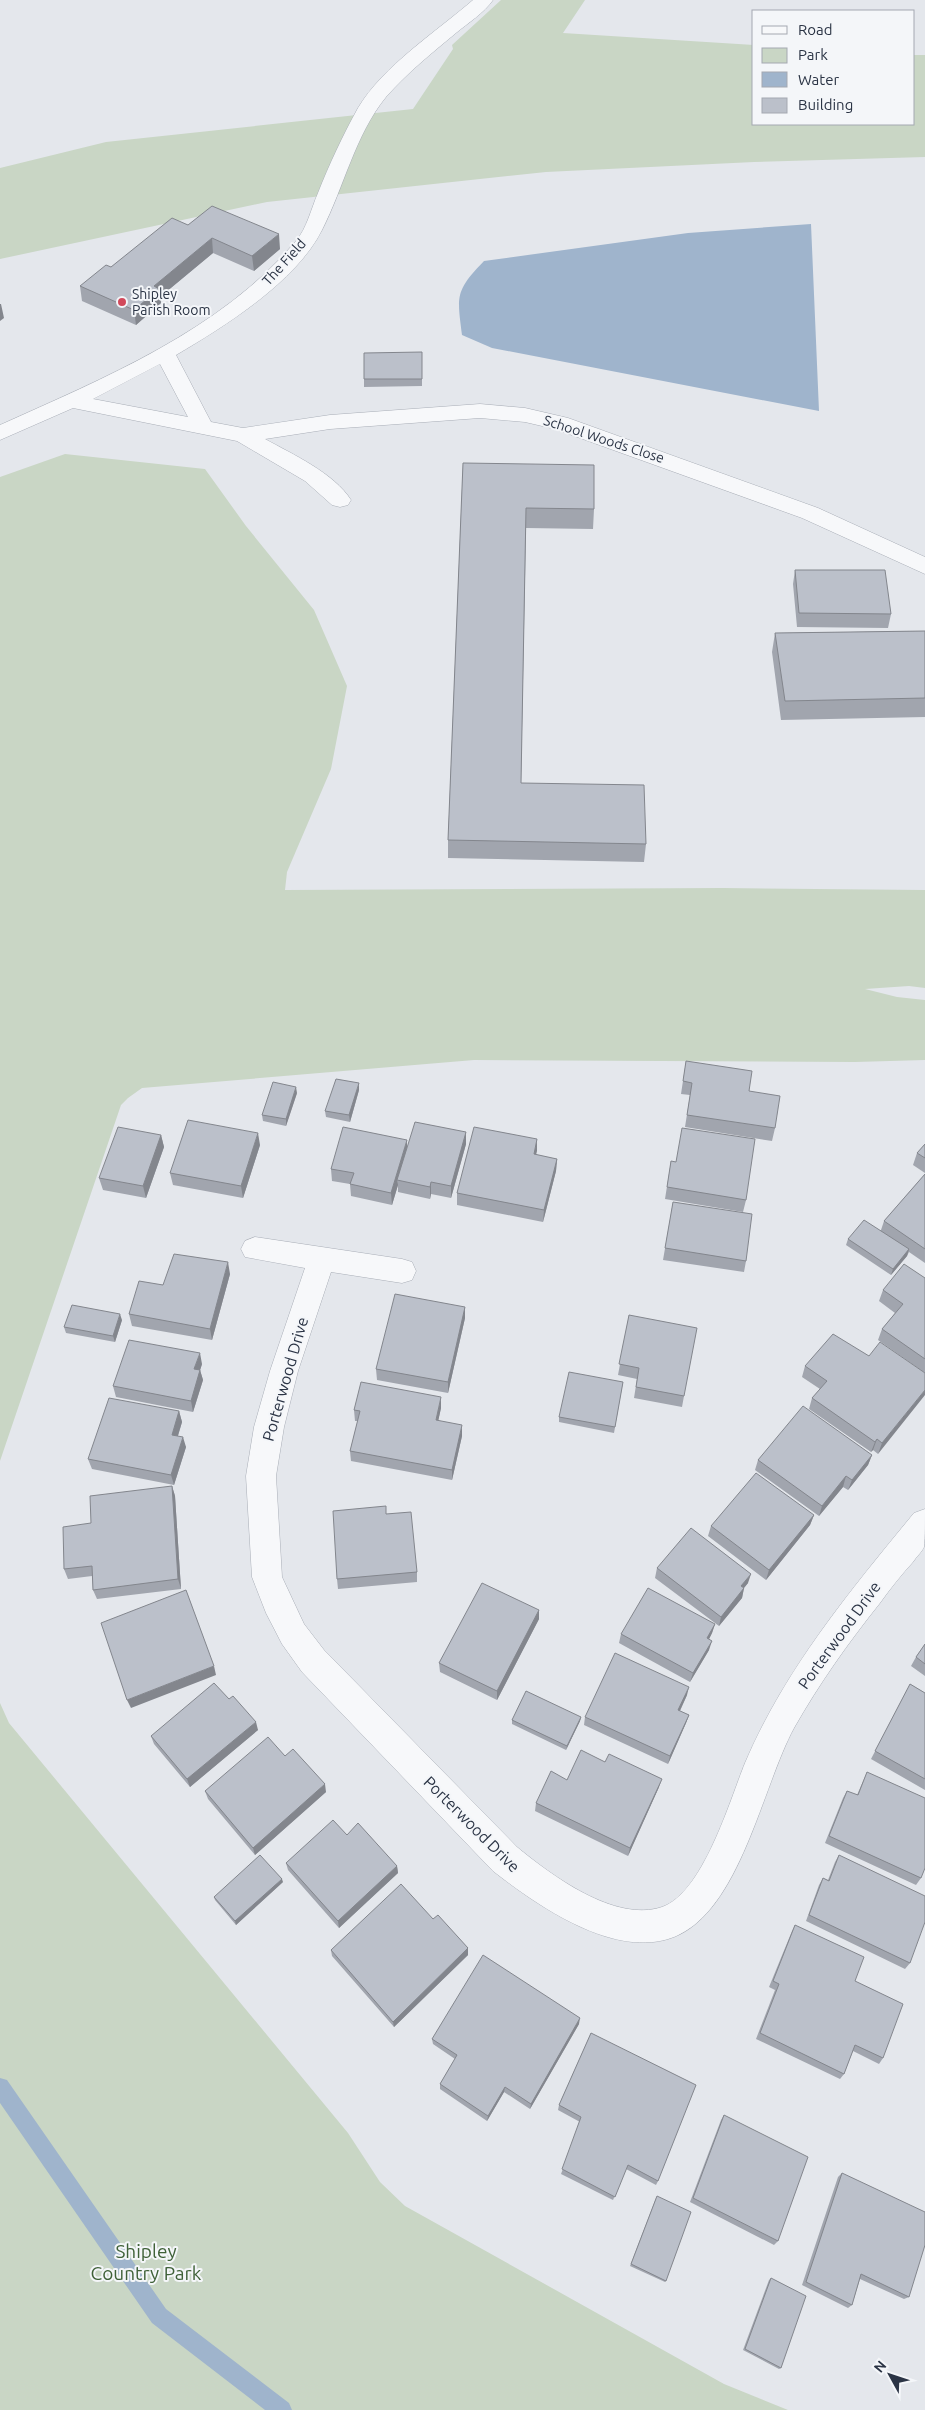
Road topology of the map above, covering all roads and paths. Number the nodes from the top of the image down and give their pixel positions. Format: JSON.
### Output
{"nodes":[{"id":1,"x":484,"y":0,"type":"edge"},
{"id":2,"x":165,"y":353,"type":"junction"},
{"id":3,"x":70,"y":401,"type":"junction"},
{"id":4,"x":204,"y":428,"type":"junction"},
{"id":5,"x":0,"y":434,"type":"edge"},
{"id":6,"x":243,"y":434,"type":"junction"},
{"id":7,"x":340,"y":500,"type":"dead end"},
{"id":8,"x":925,"y":566,"type":"edge"},
{"id":9,"x":255,"y":1249,"type":"dead end"},
{"id":10,"x":322,"y":1259,"type":"junction"},
{"id":11,"x":402,"y":1271,"type":"dead end"},
{"id":12,"x":925,"y":1523,"type":"edge"}],
"edges":[{"from":1,"to":2,"type":"street","name":"The Field"},
{"from":2,"to":3,"type":"street","name":"The Field"},
{"from":2,"to":4,"type":"street"},
{"from":3,"to":4,"type":"street","name":"School Woods Close"},
{"from":3,"to":5,"type":"street","name":"The Field"},
{"from":4,"to":6,"type":"street","name":"School Woods Close"},
{"from":6,"to":7,"type":"street"},
{"from":6,"to":8,"type":"street","name":"School Woods Close"},
{"from":9,"to":10,"type":"street"},
{"from":10,"to":11,"type":"street"},
{"from":10,"to":12,"type":"street","name":"Porterwood Drive"}]}
